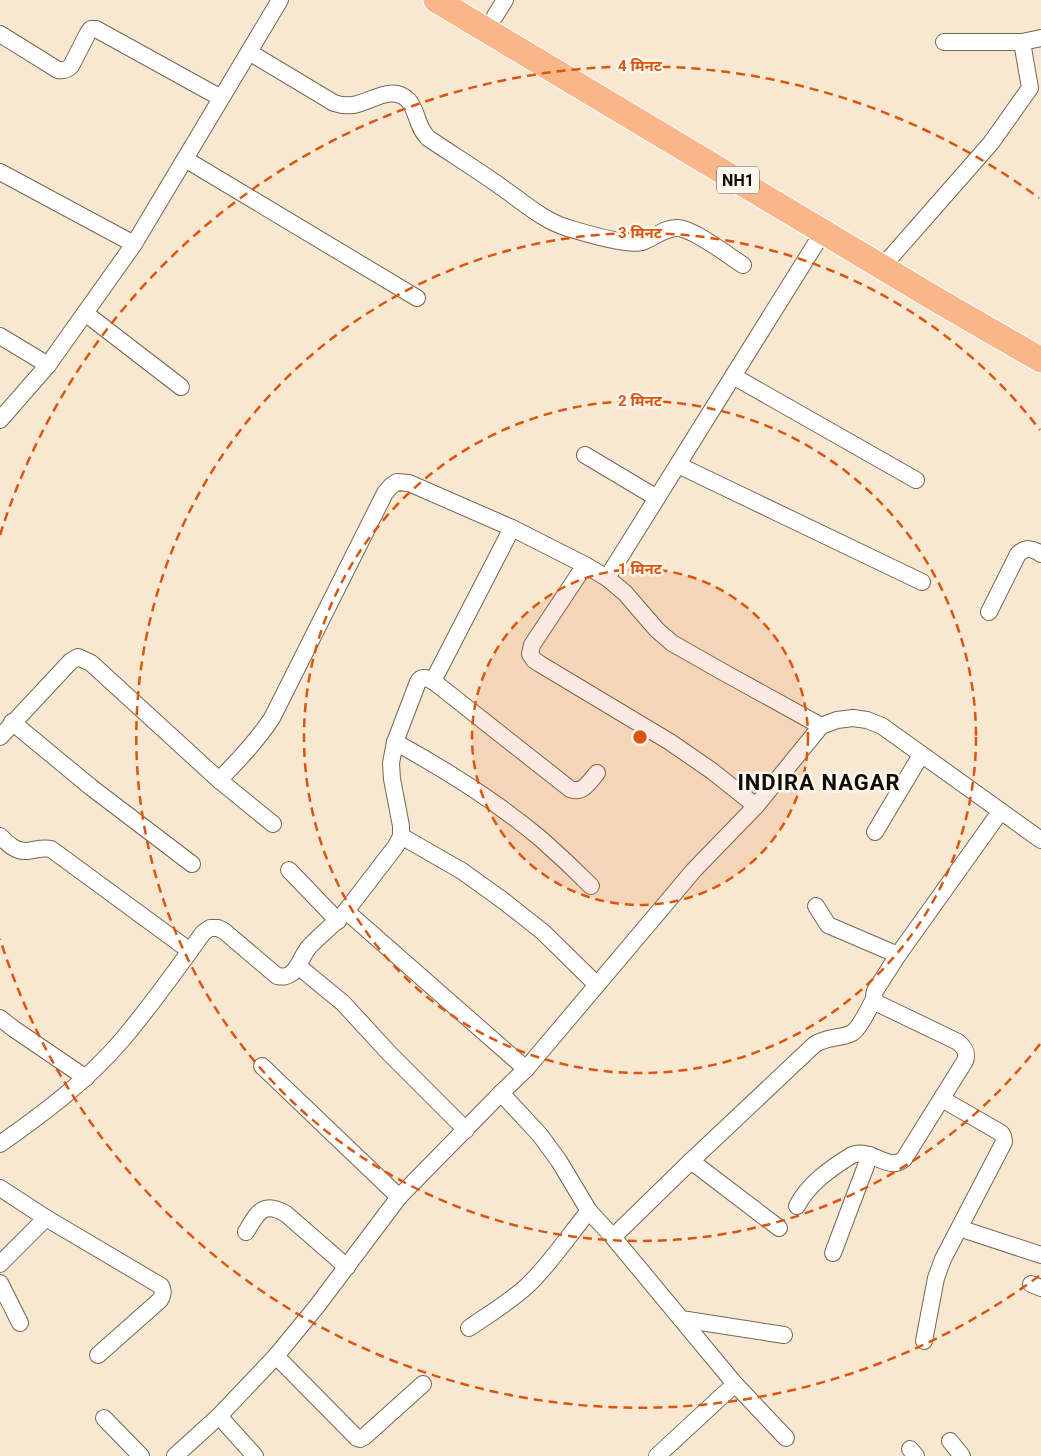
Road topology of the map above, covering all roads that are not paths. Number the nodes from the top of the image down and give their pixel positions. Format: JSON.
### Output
{"nodes":[{"id":1,"x":280,"y":0,"type":"edge"},
{"id":2,"x":436,"y":0,"type":"edge"},
{"id":3,"x":467,"y":0,"type":"edge"},
{"id":4,"x":500,"y":8,"type":"edge"},
{"id":5,"x":0,"y":34,"type":"edge"},
{"id":6,"x":1041,"y":38,"type":"edge"},
{"id":7,"x":944,"y":42,"type":"dead end"},
{"id":8,"x":1022,"y":42,"type":"junction"},
{"id":9,"x":249,"y":52,"type":"junction"},
{"id":10,"x":221,"y":98,"type":"junction"},
{"id":11,"x":185,"y":159,"type":"junction"},
{"id":12,"x":0,"y":172,"type":"edge"},
{"id":13,"x":823,"y":232,"type":"junction"},
{"id":14,"x":134,"y":244,"type":"junction"},
{"id":15,"x":890,"y":258,"type":"junction"},
{"id":16,"x":743,"y":265,"type":"dead end"},
{"id":17,"x":417,"y":298,"type":"dead end"},
{"id":18,"x":85,"y":313,"type":"junction"},
{"id":19,"x":0,"y":336,"type":"edge"},
{"id":20,"x":1041,"y":346,"type":"edge"},
{"id":21,"x":1041,"y":360,"type":"edge"},
{"id":22,"x":48,"y":365,"type":"junction"},
{"id":23,"x":733,"y":376,"type":"junction"},
{"id":24,"x":181,"y":387,"type":"dead end"},
{"id":25,"x":0,"y":420,"type":"edge"},
{"id":26,"x":585,"y":455,"type":"dead end"},
{"id":27,"x":678,"y":465,"type":"junction"},
{"id":28,"x":916,"y":480,"type":"dead end"},
{"id":29,"x":657,"y":498,"type":"junction"},
{"id":30,"x":512,"y":528,"type":"junction"},
{"id":31,"x":1041,"y":554,"type":"edge"},
{"id":32,"x":585,"y":565,"type":"junction"},
{"id":33,"x":607,"y":578,"type":"junction"},
{"id":34,"x":922,"y":582,"type":"dead end"},
{"id":35,"x":989,"y":612,"type":"dead end"},
{"id":36,"x":433,"y":681,"type":"junction"},
{"id":37,"x":12,"y":722,"type":"junction"},
{"id":38,"x":821,"y":726,"type":"junction"},
{"id":39,"x":0,"y":736,"type":"edge"},
{"id":40,"x":395,"y":742,"type":"junction"},
{"id":41,"x":921,"y":755,"type":"junction"},
{"id":42,"x":597,"y":773,"type":"dead end"},
{"id":43,"x":219,"y":780,"type":"junction"},
{"id":44,"x":756,"y":806,"type":"junction"},
{"id":45,"x":1000,"y":812,"type":"junction"},
{"id":46,"x":273,"y":824,"type":"dead end"},
{"id":47,"x":874,"y":832,"type":"dead end"},
{"id":48,"x":0,"y":836,"type":"edge"},
{"id":49,"x":401,"y":836,"type":"junction"},
{"id":50,"x":1041,"y":840,"type":"edge"},
{"id":51,"x":192,"y":864,"type":"dead end"},
{"id":52,"x":289,"y":870,"type":"dead end"},
{"id":53,"x":591,"y":886,"type":"dead end"},
{"id":54,"x":816,"y":906,"type":"dead end"},
{"id":55,"x":342,"y":916,"type":"junction"},
{"id":56,"x":190,"y":951,"type":"junction"},
{"id":57,"x":898,"y":954,"type":"junction"},
{"id":58,"x":298,"y":966,"type":"junction"},
{"id":59,"x":597,"y":985,"type":"junction"},
{"id":60,"x":874,"y":999,"type":"junction"},
{"id":61,"x":0,"y":1018,"type":"edge"},
{"id":62,"x":262,"y":1066,"type":"dead end"},
{"id":63,"x":526,"y":1070,"type":"junction"},
{"id":64,"x":86,"y":1078,"type":"junction"},
{"id":65,"x":501,"y":1093,"type":"junction"},
{"id":66,"x":942,"y":1099,"type":"junction"},
{"id":67,"x":466,"y":1130,"type":"junction"},
{"id":68,"x":0,"y":1144,"type":"edge"},
{"id":69,"x":870,"y":1155,"type":"junction"},
{"id":70,"x":691,"y":1161,"type":"junction"},
{"id":71,"x":0,"y":1188,"type":"edge"},
{"id":72,"x":399,"y":1197,"type":"junction"},
{"id":73,"x":796,"y":1206,"type":"dead end"},
{"id":74,"x":589,"y":1211,"type":"junction"},
{"id":75,"x":46,"y":1218,"type":"junction"},
{"id":76,"x":779,"y":1228,"type":"dead end"},
{"id":77,"x":968,"y":1231,"type":"dead end"},
{"id":78,"x":246,"y":1232,"type":"dead end"},
{"id":79,"x":613,"y":1237,"type":"junction"},
{"id":80,"x":834,"y":1253,"type":"dead end"},
{"id":81,"x":1041,"y":1255,"type":"edge"},
{"id":82,"x":0,"y":1264,"type":"edge"},
{"id":83,"x":347,"y":1267,"type":"junction"},
{"id":84,"x":0,"y":1283,"type":"edge"},
{"id":85,"x":681,"y":1319,"type":"junction"},
{"id":86,"x":20,"y":1323,"type":"dead end"},
{"id":87,"x":469,"y":1328,"type":"dead end"},
{"id":88,"x":784,"y":1335,"type":"dead end"},
{"id":89,"x":924,"y":1341,"type":"dead end"},
{"id":90,"x":98,"y":1355,"type":"dead end"},
{"id":91,"x":276,"y":1356,"type":"junction"},
{"id":92,"x":423,"y":1384,"type":"dead end"},
{"id":93,"x":735,"y":1384,"type":"junction"},
{"id":94,"x":219,"y":1416,"type":"junction"},
{"id":95,"x":104,"y":1418,"type":"dead end"},
{"id":96,"x":786,"y":1438,"type":"dead end"},
{"id":97,"x":950,"y":1441,"type":"dead end"},
{"id":98,"x":141,"y":1456,"type":"edge"},
{"id":99,"x":175,"y":1456,"type":"edge"},
{"id":100,"x":255,"y":1456,"type":"edge"},
{"id":101,"x":657,"y":1456,"type":"edge"},
{"id":102,"x":962,"y":1456,"type":"edge"}],
"edges":[{"from":1,"to":9,"type":"street"},
{"from":2,"to":13,"type":"highway","number":"NH1"},
{"from":3,"to":4,"type":"highway","number":"NH1"},
{"from":4,"to":15,"type":"highway","number":"NH1"},
{"from":5,"to":10,"type":"street"},
{"from":6,"to":8,"type":"street"},
{"from":7,"to":8,"type":"street"},
{"from":8,"to":15,"type":"street"},
{"from":9,"to":10,"type":"street"},
{"from":9,"to":16,"type":"street"},
{"from":10,"to":11,"type":"street"},
{"from":11,"to":14,"type":"street"},
{"from":11,"to":17,"type":"street"},
{"from":12,"to":14,"type":"street"},
{"from":13,"to":21,"type":"highway","number":"NH1"},
{"from":13,"to":23,"type":"street"},
{"from":14,"to":18,"type":"street"},
{"from":15,"to":20,"type":"highway","number":"NH1"},
{"from":18,"to":22,"type":"street"},
{"from":18,"to":24,"type":"street"},
{"from":19,"to":22,"type":"street"},
{"from":22,"to":25,"type":"street"},
{"from":23,"to":27,"type":"street"},
{"from":23,"to":28,"type":"street"},
{"from":26,"to":29,"type":"street"},
{"from":27,"to":29,"type":"street"},
{"from":27,"to":34,"type":"street"},
{"from":29,"to":33,"type":"street"},
{"from":30,"to":32,"type":"street"},
{"from":30,"to":36,"type":"street"},
{"from":30,"to":43,"type":"street"},
{"from":31,"to":35,"type":"street"},
{"from":32,"to":33,"type":"street"},
{"from":32,"to":44,"type":"street"},
{"from":33,"to":38,"type":"street"},
{"from":36,"to":40,"type":"street"},
{"from":36,"to":42,"type":"street"},
{"from":37,"to":39,"type":"street"},
{"from":37,"to":43,"type":"street"},
{"from":37,"to":51,"type":"street"},
{"from":38,"to":41,"type":"street"},
{"from":38,"to":44,"type":"street"},
{"from":40,"to":49,"type":"street"},
{"from":40,"to":53,"type":"street"},
{"from":41,"to":45,"type":"street"},
{"from":41,"to":47,"type":"street"},
{"from":43,"to":46,"type":"street"},
{"from":44,"to":59,"type":"street"},
{"from":45,"to":50,"type":"street"},
{"from":45,"to":57,"type":"street"},
{"from":48,"to":56,"type":"street"},
{"from":49,"to":55,"type":"street"},
{"from":49,"to":59,"type":"street"},
{"from":52,"to":55,"type":"street"},
{"from":54,"to":57,"type":"street"},
{"from":55,"to":58,"type":"street"},
{"from":55,"to":63,"type":"street"},
{"from":56,"to":58,"type":"street"},
{"from":56,"to":64,"type":"street"},
{"from":57,"to":60,"type":"street"},
{"from":58,"to":67,"type":"street"},
{"from":59,"to":63,"type":"street"},
{"from":60,"to":66,"type":"street"},
{"from":60,"to":70,"type":"street"},
{"from":61,"to":64,"type":"street"},
{"from":62,"to":72,"type":"street"},
{"from":63,"to":65,"type":"street"},
{"from":64,"to":68,"type":"street"},
{"from":65,"to":67,"type":"street"},
{"from":65,"to":74,"type":"street"},
{"from":66,"to":69,"type":"street"},
{"from":66,"to":89,"type":"street"},
{"from":67,"to":72,"type":"street"},
{"from":69,"to":73,"type":"street"},
{"from":69,"to":80,"type":"street"},
{"from":70,"to":76,"type":"street"},
{"from":70,"to":79,"type":"street"},
{"from":71,"to":75,"type":"street"},
{"from":72,"to":83,"type":"street"},
{"from":74,"to":79,"type":"street"},
{"from":74,"to":87,"type":"street"},
{"from":75,"to":82,"type":"street"},
{"from":75,"to":90,"type":"street"},
{"from":77,"to":81,"type":"street"},
{"from":78,"to":83,"type":"street"},
{"from":79,"to":85,"type":"street"},
{"from":83,"to":91,"type":"street"},
{"from":84,"to":86,"type":"street"},
{"from":85,"to":88,"type":"street"},
{"from":85,"to":93,"type":"street"},
{"from":91,"to":92,"type":"street"},
{"from":91,"to":94,"type":"street"},
{"from":93,"to":96,"type":"street"},
{"from":93,"to":101,"type":"street"},
{"from":94,"to":99,"type":"street"},
{"from":94,"to":100,"type":"street"},
{"from":95,"to":98,"type":"street"},
{"from":97,"to":102,"type":"street"}]}
